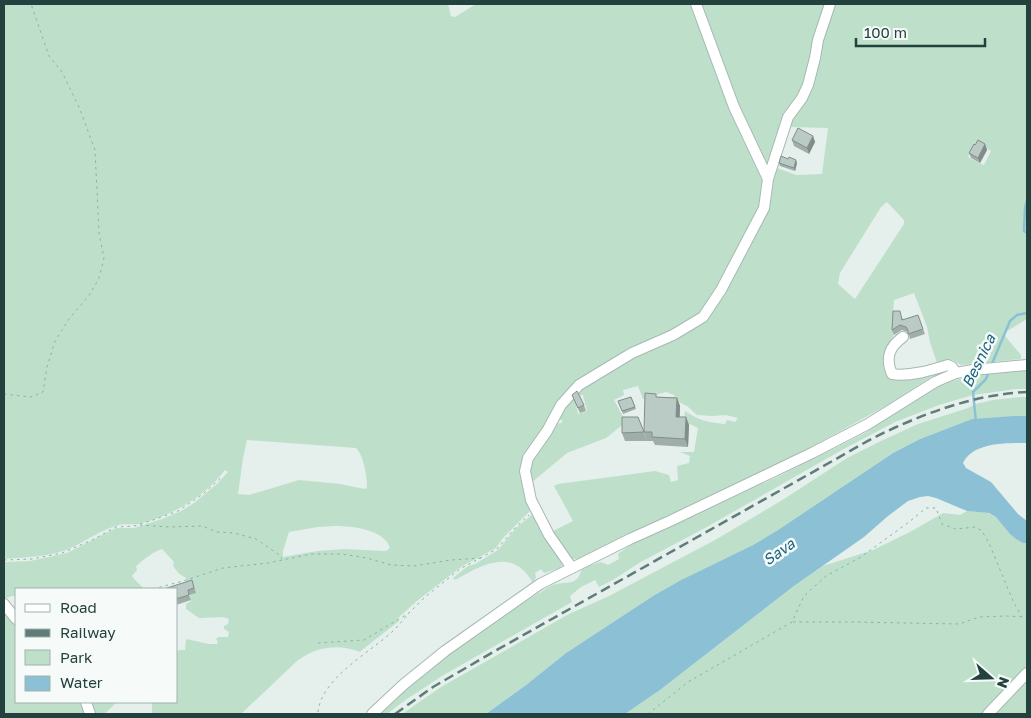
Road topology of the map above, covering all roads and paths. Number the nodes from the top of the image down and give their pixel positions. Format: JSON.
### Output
{"nodes":[{"id":1,"x":30,"y":4,"type":"edge"},
{"id":2,"x":696,"y":4,"type":"edge"},
{"id":3,"x":830,"y":4,"type":"edge"},
{"id":4,"x":768,"y":179,"type":"junction"},
{"id":5,"x":903,"y":337,"type":"dead end"},
{"id":6,"x":1027,"y":365,"type":"edge"},
{"id":7,"x":956,"y":373,"type":"junction"},
{"id":8,"x":4,"y":394,"type":"edge"},
{"id":9,"x":223,"y":476,"type":"dead end"},
{"id":10,"x":535,"y":509,"type":"junction"},
{"id":11,"x":140,"y":525,"type":"junction"},
{"id":12,"x":482,"y":558,"type":"junction"},
{"id":13,"x":4,"y":560,"type":"edge"},
{"id":14,"x":283,"y":560,"type":"junction"},
{"id":15,"x":572,"y":568,"type":"junction"},
{"id":16,"x":156,"y":588,"type":"edge"},
{"id":17,"x":4,"y":604,"type":"edge"},
{"id":18,"x":409,"y":612,"type":"junction"},
{"id":19,"x":1022,"y":617,"type":"junction"},
{"id":20,"x":1027,"y":617,"type":"edge"},
{"id":21,"x":15,"y":618,"type":"edge"},
{"id":22,"x":792,"y":622,"type":"junction"},
{"id":23,"x":318,"y":643,"type":"dead end"},
{"id":24,"x":1027,"y":673,"type":"edge"},
{"id":25,"x":318,"y":712,"type":"dead end"},
{"id":26,"x":372,"y":714,"type":"edge"},
{"id":27,"x":648,"y":714,"type":"edge"},
{"id":28,"x":988,"y":714,"type":"edge"}],
"edges":[{"from":1,"to":8,"type":"path"},
{"from":2,"to":4,"type":"street"},
{"from":3,"to":4,"type":"street"},
{"from":4,"to":10,"type":"street"},
{"from":5,"to":7,"type":"street"},
{"from":6,"to":7,"type":"street"},
{"from":7,"to":15,"type":"street"},
{"from":9,"to":11,"type":"path"},
{"from":10,"to":12,"type":"path"},
{"from":10,"to":15,"type":"street"},
{"from":11,"to":13,"type":"path"},
{"from":11,"to":14,"type":"path"},
{"from":12,"to":14,"type":"path"},
{"from":12,"to":18,"type":"path"},
{"from":14,"to":16,"type":"path"},
{"from":15,"to":26,"type":"street"},
{"from":17,"to":21,"type":"street"},
{"from":18,"to":23,"type":"path"},
{"from":18,"to":25,"type":"path"},
{"from":19,"to":20,"type":"path"},
{"from":19,"to":22,"type":"path"},
{"from":19,"to":22,"type":"path"},
{"from":22,"to":27,"type":"path"},
{"from":24,"to":28,"type":"street"}]}
